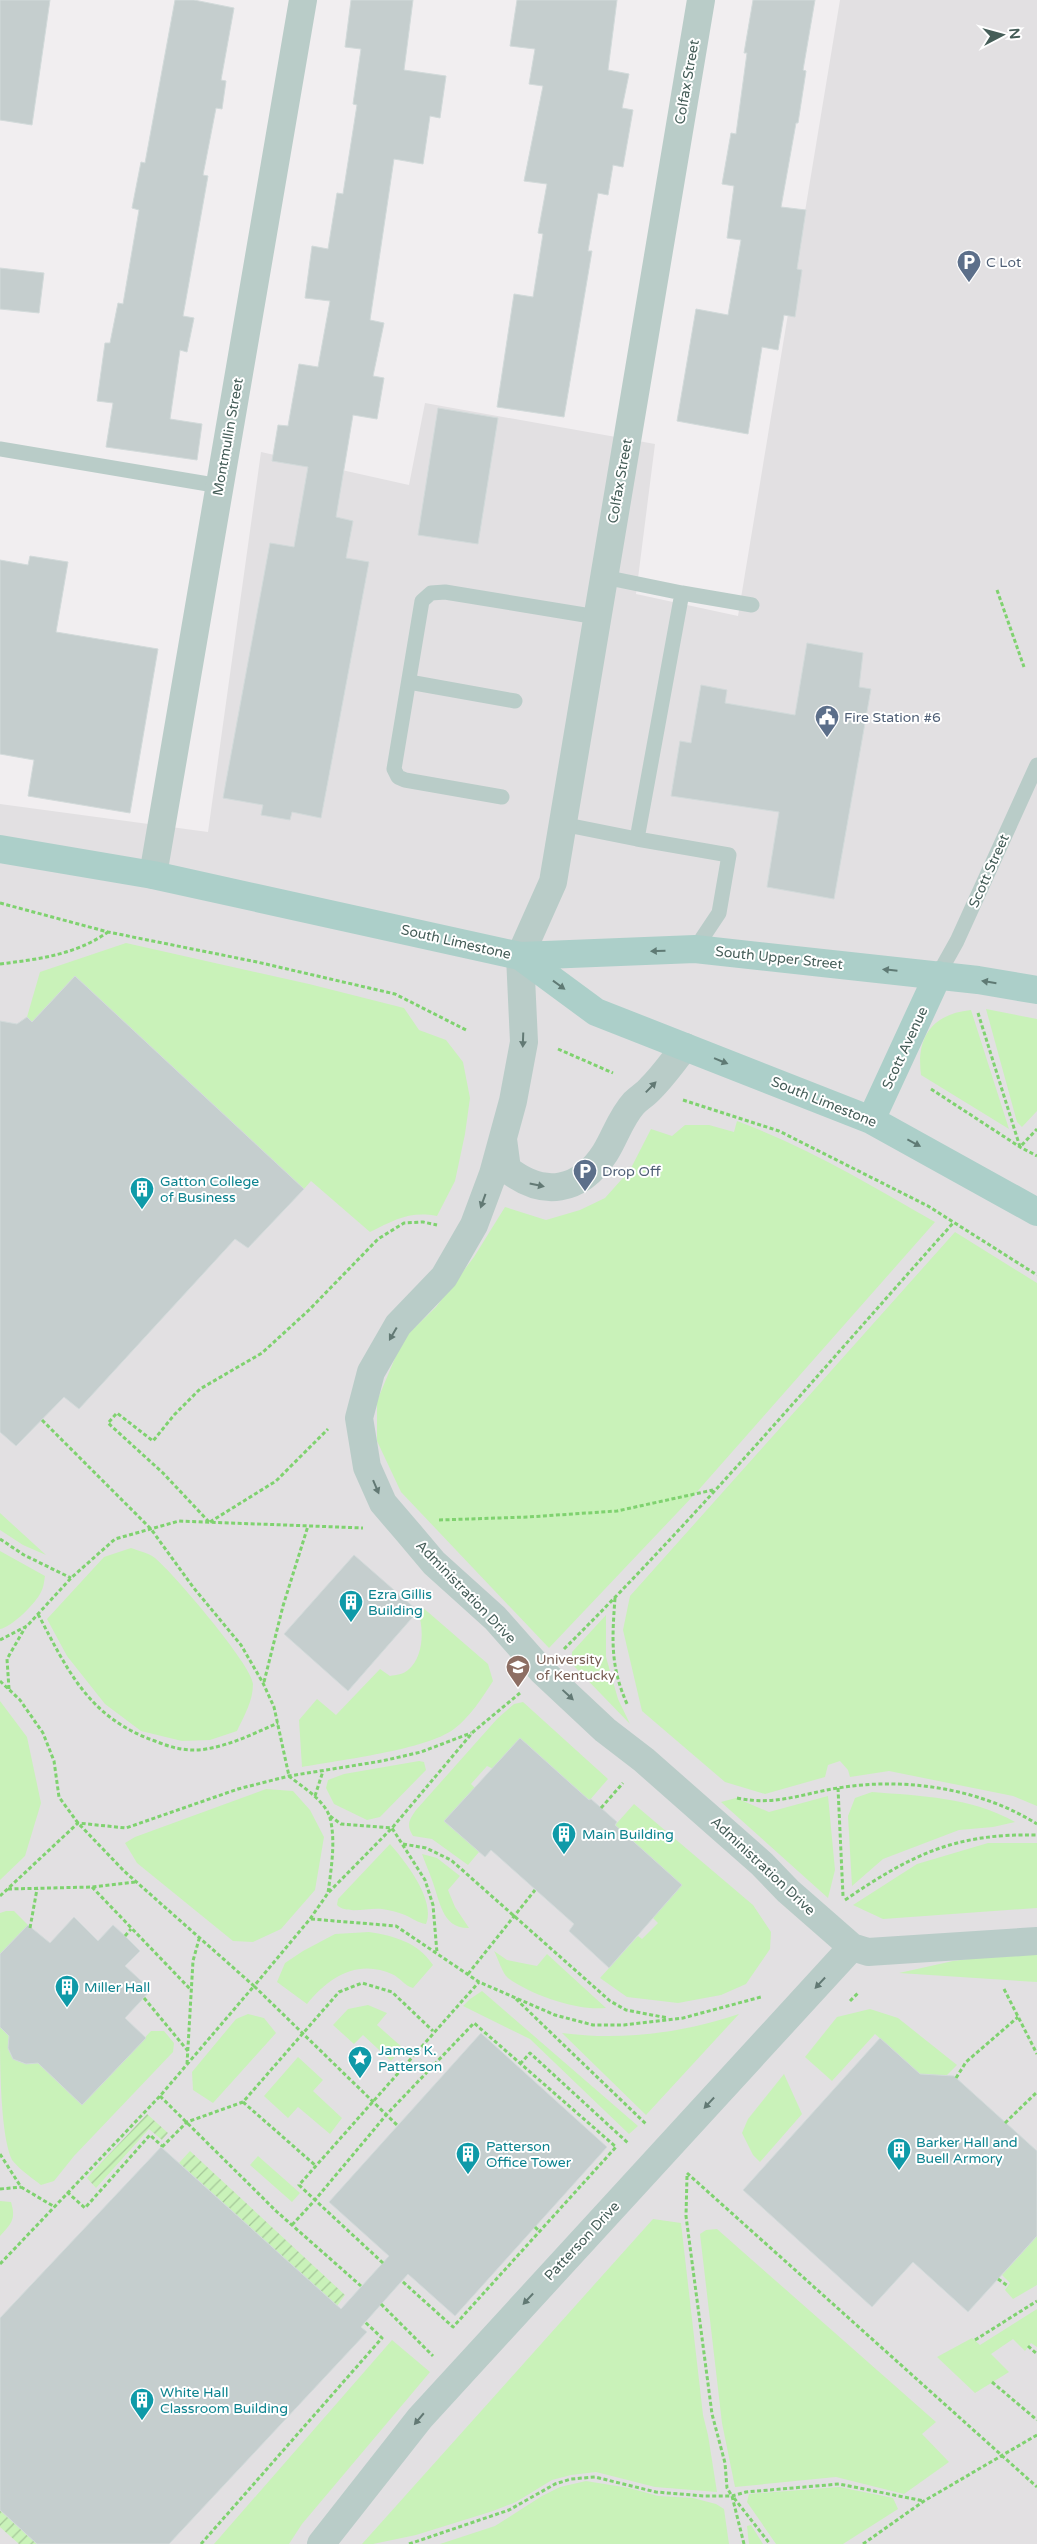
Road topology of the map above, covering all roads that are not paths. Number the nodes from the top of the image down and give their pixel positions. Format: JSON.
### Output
{"nodes":[{"id":1,"x":303,"y":0,"type":"edge"},
{"id":2,"x":701,"y":0,"type":"edge"},
{"id":3,"x":0,"y":449,"type":"edge"},
{"id":4,"x":220,"y":486,"type":"junction"},
{"id":5,"x":604,"y":577,"type":"junction"},
{"id":6,"x":682,"y":593,"type":"junction"},
{"id":7,"x":752,"y":605,"type":"dead end"},
{"id":8,"x":597,"y":617,"type":"junction"},
{"id":9,"x":409,"y":682,"type":"junction"},
{"id":10,"x":515,"y":700,"type":"dead end"},
{"id":11,"x":1037,"y":765,"type":"edge"},
{"id":12,"x":502,"y":797,"type":"dead end"},
{"id":13,"x":562,"y":824,"type":"junction"},
{"id":14,"x":637,"y":839,"type":"junction"},
{"id":15,"x":0,"y":849,"type":"edge"},
{"id":16,"x":153,"y":875,"type":"junction"},
{"id":17,"x":694,"y":949,"type":"junction"},
{"id":18,"x":520,"y":956,"type":"junction"},
{"id":19,"x":938,"y":976,"type":"junction"},
{"id":20,"x":1037,"y":990,"type":"edge"},
{"id":21,"x":685,"y":1046,"type":"junction"},
{"id":22,"x":871,"y":1120,"type":"junction"},
{"id":23,"x":503,"y":1138,"type":"junction"},
{"id":24,"x":1037,"y":1212,"type":"edge"},
{"id":25,"x":1037,"y":1941,"type":"edge"},
{"id":26,"x":852,"y":1947,"type":"junction"},
{"id":27,"x":321,"y":2544,"type":"edge"}],
"edges":[{"from":1,"to":4,"type":"street","name":"Montmullin Street"},
{"from":2,"to":5,"type":"street","name":"Colfax Street"},
{"from":3,"to":4,"type":"lane"},
{"from":4,"to":16,"type":"street","name":"Montmullin Street"},
{"from":5,"to":6,"type":"lane"},
{"from":5,"to":8,"type":"street","name":"Colfax Street"},
{"from":6,"to":7,"type":"lane"},
{"from":6,"to":14,"type":"lane"},
{"from":8,"to":9,"type":"lane"},
{"from":8,"to":13,"type":"street","name":"Colfax Street"},
{"from":9,"to":10,"type":"lane"},
{"from":9,"to":12,"type":"lane"},
{"from":11,"to":19,"type":"lane","name":"Scott Street"},
{"from":13,"to":14,"type":"lane"},
{"from":13,"to":18,"type":"street","name":"Colfax Street"},
{"from":14,"to":17,"type":"lane"},
{"from":15,"to":16,"type":"main road","name":"South Limestone"},
{"from":16,"to":18,"type":"main road","name":"South Limestone"},
{"from":17,"to":18,"type":"main road","name":"South Upper Street","one_way":true},
{"from":19,"to":17,"type":"main road","name":"South Upper Street","one_way":true},
{"from":18,"to":21,"type":"main road","name":"South Limestone","one_way":true},
{"from":18,"to":23,"type":"street","name":"Administration Drive","one_way":true},
{"from":20,"to":19,"type":"main road","name":"South Upper Street","one_way":true},
{"from":19,"to":22,"type":"main road","name":"Scott Avenue"},
{"from":21,"to":22,"type":"main road","name":"South Limestone","one_way":true},
{"from":23,"to":21,"type":"street","name":"Administration Drive","one_way":true},
{"from":22,"to":24,"type":"main road","name":"South Limestone","one_way":true},
{"from":23,"to":26,"type":"street","name":"Administration Drive","one_way":true},
{"from":25,"to":26,"type":"street"},
{"from":26,"to":27,"type":"street","name":"Patterson Drive","one_way":true}]}
